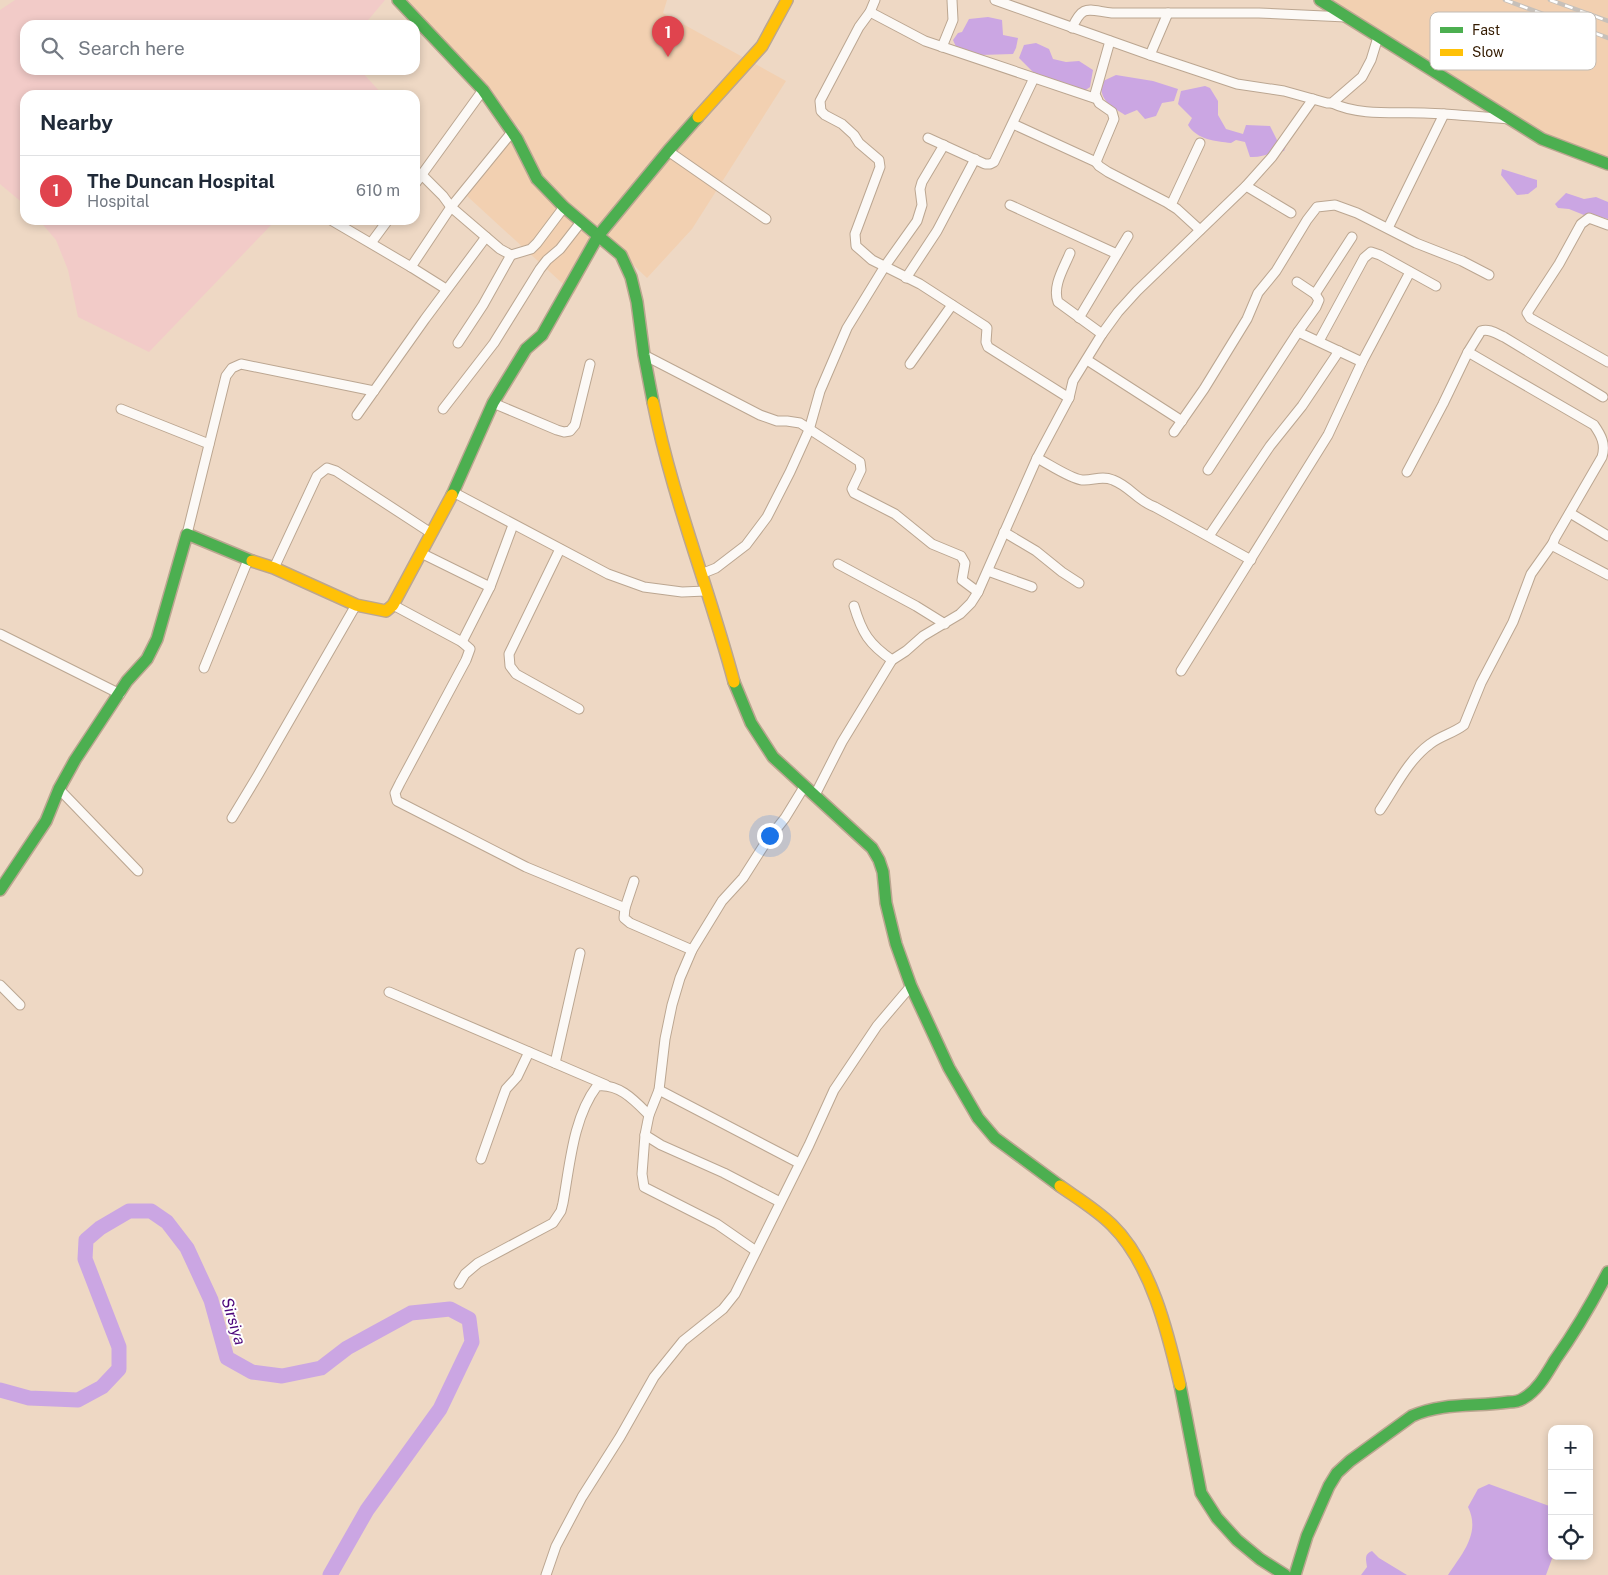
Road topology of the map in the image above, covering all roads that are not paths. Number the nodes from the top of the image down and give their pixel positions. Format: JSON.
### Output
{"nodes":[{"id":1,"x":398,"y":0,"type":"edge"},
{"id":2,"x":787,"y":0,"type":"edge"},
{"id":3,"x":875,"y":0,"type":"edge"},
{"id":4,"x":952,"y":0,"type":"edge"},
{"id":5,"x":995,"y":0,"type":"edge"},
{"id":6,"x":1320,"y":0,"type":"edge"},
{"id":7,"x":1016,"y":4,"type":"edge"},
{"id":8,"x":870,"y":12,"type":"junction"},
{"id":9,"x":1168,"y":13,"type":"junction"},
{"id":10,"x":1347,"y":17,"type":"junction"},
{"id":11,"x":417,"y":20,"type":"edge"},
{"id":12,"x":420,"y":23,"type":"edge"},
{"id":13,"x":1072,"y":28,"type":"junction"},
{"id":14,"x":1378,"y":37,"type":"junction"},
{"id":15,"x":1110,"y":41,"type":"junction"},
{"id":16,"x":942,"y":47,"type":"junction"},
{"id":17,"x":1150,"y":55,"type":"junction"},
{"id":18,"x":1430,"y":69,"type":"edge"},
{"id":19,"x":1431,"y":70,"type":"edge"},
{"id":20,"x":1034,"y":78,"type":"junction"},
{"id":21,"x":484,"y":90,"type":"junction"},
{"id":22,"x":1097,"y":99,"type":"junction"},
{"id":23,"x":1313,"y":99,"type":"junction"},
{"id":24,"x":1332,"y":103,"type":"junction"},
{"id":25,"x":1444,"y":114,"type":"junction"},
{"id":26,"x":1512,"y":120,"type":"junction"},
{"id":27,"x":1013,"y":124,"type":"junction"},
{"id":28,"x":512,"y":132,"type":"junction"},
{"id":29,"x":928,"y":138,"type":"dead end"},
{"id":30,"x":1200,"y":143,"type":"dead end"},
{"id":31,"x":944,"y":145,"type":"junction"},
{"id":32,"x":668,"y":150,"type":"junction"},
{"id":33,"x":975,"y":159,"type":"junction"},
{"id":34,"x":1096,"y":162,"type":"junction"},
{"id":35,"x":1608,"y":164,"type":"edge"},
{"id":36,"x":422,"y":175,"type":"junction"},
{"id":37,"x":420,"y":178,"type":"edge"},
{"id":38,"x":1246,"y":186,"type":"junction"},
{"id":39,"x":1010,"y":205,"type":"dead end"},
{"id":40,"x":1171,"y":205,"type":"junction"},
{"id":41,"x":451,"y":207,"type":"junction"},
{"id":42,"x":564,"y":207,"type":"junction"},
{"id":43,"x":1291,"y":213,"type":"dead end"},
{"id":44,"x":766,"y":219,"type":"dead end"},
{"id":45,"x":581,"y":222,"type":"junction"},
{"id":46,"x":340,"y":225,"type":"edge"},
{"id":47,"x":384,"y":225,"type":"edge"},
{"id":48,"x":1608,"y":225,"type":"edge"},
{"id":49,"x":1388,"y":228,"type":"junction"},
{"id":50,"x":1200,"y":230,"type":"junction"},
{"id":51,"x":598,"y":236,"type":"junction"},
{"id":52,"x":1128,"y":236,"type":"dead end"},
{"id":53,"x":486,"y":237,"type":"junction"},
{"id":54,"x":1352,"y":237,"type":"dead end"},
{"id":55,"x":371,"y":243,"type":"junction"},
{"id":56,"x":1070,"y":253,"type":"dead end"},
{"id":57,"x":1118,"y":254,"type":"junction"},
{"id":58,"x":511,"y":255,"type":"junction"},
{"id":59,"x":411,"y":266,"type":"junction"},
{"id":60,"x":885,"y":266,"type":"junction"},
{"id":61,"x":1410,"y":272,"type":"junction"},
{"id":62,"x":1489,"y":275,"type":"dead end"},
{"id":63,"x":906,"y":278,"type":"junction"},
{"id":64,"x":1297,"y":282,"type":"dead end"},
{"id":65,"x":1436,"y":286,"type":"dead end"},
{"id":66,"x":446,"y":290,"type":"junction"},
{"id":67,"x":1315,"y":294,"type":"junction"},
{"id":68,"x":952,"y":305,"type":"junction"},
{"id":69,"x":1080,"y":318,"type":"junction"},
{"id":70,"x":1298,"y":332,"type":"junction"},
{"id":71,"x":1102,"y":334,"type":"junction"},
{"id":72,"x":1319,"y":341,"type":"junction"},
{"id":73,"x":458,"y":343,"type":"dead end"},
{"id":74,"x":1339,"y":351,"type":"junction"},
{"id":75,"x":1468,"y":352,"type":"junction"},
{"id":76,"x":644,"y":355,"type":"junction"},
{"id":77,"x":1087,"y":360,"type":"junction"},
{"id":78,"x":1362,"y":362,"type":"junction"},
{"id":79,"x":1608,"y":362,"type":"edge"},
{"id":80,"x":590,"y":364,"type":"dead end"},
{"id":81,"x":910,"y":364,"type":"dead end"},
{"id":82,"x":374,"y":391,"type":"junction"},
{"id":83,"x":1603,"y":397,"type":"dead end"},
{"id":84,"x":1068,"y":398,"type":"junction"},
{"id":85,"x":493,"y":403,"type":"junction"},
{"id":86,"x":443,"y":409,"type":"dead end"},
{"id":87,"x":121,"y":410,"type":"dead end"},
{"id":88,"x":357,"y":415,"type":"dead end"},
{"id":89,"x":1182,"y":421,"type":"junction"},
{"id":90,"x":809,"y":430,"type":"junction"},
{"id":91,"x":1174,"y":432,"type":"dead end"},
{"id":92,"x":1604,"y":435,"type":"edge"},
{"id":93,"x":210,"y":444,"type":"junction"},
{"id":94,"x":1036,"y":458,"type":"junction"},
{"id":95,"x":1208,"y":470,"type":"dead end"},
{"id":96,"x":1406,"y":472,"type":"dead end"},
{"id":97,"x":453,"y":492,"type":"junction"},
{"id":98,"x":1570,"y":513,"type":"junction"},
{"id":99,"x":513,"y":525,"type":"junction"},
{"id":100,"x":1004,"y":532,"type":"junction"},
{"id":101,"x":431,"y":533,"type":"junction"},
{"id":102,"x":187,"y":534,"type":"junction"},
{"id":103,"x":1209,"y":536,"type":"junction"},
{"id":104,"x":1608,"y":536,"type":"edge"},
{"id":105,"x":1553,"y":543,"type":"junction"},
{"id":106,"x":560,"y":549,"type":"junction"},
{"id":107,"x":421,"y":553,"type":"junction"},
{"id":108,"x":248,"y":560,"type":"junction"},
{"id":109,"x":1251,"y":560,"type":"junction"},
{"id":110,"x":838,"y":564,"type":"dead end"},
{"id":111,"x":274,"y":568,"type":"junction"},
{"id":112,"x":988,"y":571,"type":"junction"},
{"id":113,"x":701,"y":574,"type":"junction"},
{"id":114,"x":1608,"y":575,"type":"edge"},
{"id":115,"x":1078,"y":583,"type":"dead end"},
{"id":116,"x":490,"y":587,"type":"junction"},
{"id":117,"x":1032,"y":587,"type":"dead end"},
{"id":118,"x":706,"y":592,"type":"junction"},
{"id":119,"x":978,"y":592,"type":"junction"},
{"id":120,"x":356,"y":604,"type":"junction"},
{"id":121,"x":393,"y":605,"type":"junction"},
{"id":122,"x":854,"y":606,"type":"dead end"},
{"id":123,"x":945,"y":624,"type":"junction"},
{"id":124,"x":0,"y":634,"type":"edge"},
{"id":125,"x":462,"y":642,"type":"junction"},
{"id":126,"x":892,"y":660,"type":"junction"},
{"id":127,"x":204,"y":668,"type":"dead end"},
{"id":128,"x":1180,"y":671,"type":"dead end"},
{"id":129,"x":120,"y":694,"type":"junction"},
{"id":130,"x":579,"y":709,"type":"dead end"},
{"id":131,"x":804,"y":787,"type":"junction"},
{"id":132,"x":60,"y":789,"type":"junction"},
{"id":133,"x":815,"y":795,"type":"junction"},
{"id":134,"x":1380,"y":810,"type":"dead end"},
{"id":135,"x":232,"y":818,"type":"dead end"},
{"id":136,"x":138,"y":871,"type":"dead end"},
{"id":137,"x":634,"y":881,"type":"dead end"},
{"id":138,"x":0,"y":890,"type":"edge"},
{"id":139,"x":626,"y":908,"type":"junction"},
{"id":140,"x":692,"y":950,"type":"junction"},
{"id":141,"x":580,"y":953,"type":"dead end"},
{"id":142,"x":0,"y":985,"type":"edge"},
{"id":143,"x":911,"y":986,"type":"junction"},
{"id":144,"x":389,"y":992,"type":"dead end"},
{"id":145,"x":20,"y":1005,"type":"dead end"},
{"id":146,"x":529,"y":1052,"type":"junction"},
{"id":147,"x":556,"y":1063,"type":"junction"},
{"id":148,"x":606,"y":1085,"type":"junction"},
{"id":149,"x":659,"y":1090,"type":"junction"},
{"id":150,"x":649,"y":1115,"type":"junction"},
{"id":151,"x":645,"y":1135,"type":"junction"},
{"id":152,"x":482,"y":1159,"type":"dead end"},
{"id":153,"x":799,"y":1163,"type":"junction"},
{"id":154,"x":780,"y":1202,"type":"junction"},
{"id":155,"x":756,"y":1251,"type":"junction"},
{"id":156,"x":1608,"y":1272,"type":"edge"},
{"id":157,"x":459,"y":1284,"type":"dead end"},
{"id":158,"x":546,"y":1575,"type":"edge"},
{"id":159,"x":1285,"y":1575,"type":"edge"},
{"id":160,"x":1295,"y":1575,"type":"edge"}],
"edges":[{"from":1,"to":11,"type":"street"},
{"from":2,"to":32,"type":"street"},
{"from":3,"to":8,"type":"street"},
{"from":4,"to":16,"type":"street"},
{"from":5,"to":7,"type":"street"},
{"from":6,"to":10,"type":"street"},
{"from":7,"to":13,"type":"street"},
{"from":8,"to":16,"type":"street"},
{"from":8,"to":60,"type":"street"},
{"from":9,"to":10,"type":"street"},
{"from":9,"to":13,"type":"street"},
{"from":9,"to":17,"type":"street"},
{"from":10,"to":14,"type":"street"},
{"from":12,"to":21,"type":"street"},
{"from":13,"to":15,"type":"street"},
{"from":14,"to":18,"type":"street"},
{"from":14,"to":24,"type":"street"},
{"from":15,"to":17,"type":"street"},
{"from":15,"to":22,"type":"street"},
{"from":16,"to":20,"type":"street"},
{"from":17,"to":23,"type":"street"},
{"from":19,"to":26,"type":"street"},
{"from":20,"to":22,"type":"street"},
{"from":20,"to":27,"type":"street"},
{"from":21,"to":28,"type":"street"},
{"from":21,"to":36,"type":"street"},
{"from":22,"to":34,"type":"street"},
{"from":23,"to":24,"type":"street"},
{"from":23,"to":38,"type":"street"},
{"from":24,"to":25,"type":"street"},
{"from":25,"to":26,"type":"street"},
{"from":25,"to":49,"type":"street"},
{"from":26,"to":35,"type":"street"},
{"from":27,"to":33,"type":"street"},
{"from":27,"to":34,"type":"street"},
{"from":28,"to":41,"type":"street"},
{"from":28,"to":42,"type":"street"},
{"from":29,"to":31,"type":"street"},
{"from":30,"to":40,"type":"street"},
{"from":31,"to":33,"type":"street"},
{"from":31,"to":60,"type":"street"},
{"from":32,"to":44,"type":"street"},
{"from":32,"to":51,"type":"street"},
{"from":33,"to":63,"type":"street"},
{"from":34,"to":40,"type":"street"},
{"from":36,"to":37,"type":"street"},
{"from":36,"to":41,"type":"street"},
{"from":38,"to":43,"type":"street"},
{"from":38,"to":50,"type":"street"},
{"from":39,"to":57,"type":"street"},
{"from":40,"to":50,"type":"street"},
{"from":41,"to":53,"type":"street"},
{"from":41,"to":59,"type":"street"},
{"from":42,"to":45,"type":"street"},
{"from":42,"to":58,"type":"street"},
{"from":45,"to":51,"type":"street"},
{"from":45,"to":86,"type":"street"},
{"from":46,"to":55,"type":"street"},
{"from":47,"to":55,"type":"street"},
{"from":48,"to":79,"type":"street"},
{"from":49,"to":62,"type":"street"},
{"from":49,"to":89,"type":"street"},
{"from":50,"to":71,"type":"street"},
{"from":51,"to":76,"type":"street"},
{"from":51,"to":85,"type":"street"},
{"from":52,"to":57,"type":"street"},
{"from":53,"to":58,"type":"street"},
{"from":53,"to":66,"type":"street"},
{"from":54,"to":67,"type":"street"},
{"from":55,"to":59,"type":"street"},
{"from":56,"to":69,"type":"street"},
{"from":57,"to":69,"type":"street"},
{"from":58,"to":73,"type":"street"},
{"from":59,"to":66,"type":"street"},
{"from":60,"to":63,"type":"street"},
{"from":60,"to":90,"type":"street"},
{"from":61,"to":65,"type":"street"},
{"from":61,"to":72,"type":"street"},
{"from":61,"to":78,"type":"street"},
{"from":63,"to":68,"type":"street"},
{"from":64,"to":67,"type":"street"},
{"from":66,"to":82,"type":"street"},
{"from":67,"to":70,"type":"street"},
{"from":68,"to":81,"type":"street"},
{"from":68,"to":84,"type":"street"},
{"from":69,"to":71,"type":"street"},
{"from":70,"to":72,"type":"street"},
{"from":70,"to":95,"type":"street"},
{"from":71,"to":77,"type":"street"},
{"from":72,"to":74,"type":"street"},
{"from":74,"to":78,"type":"street"},
{"from":74,"to":103,"type":"street"},
{"from":75,"to":83,"type":"street"},
{"from":75,"to":92,"type":"street"},
{"from":75,"to":96,"type":"street"},
{"from":76,"to":90,"type":"street"},
{"from":76,"to":113,"type":"street"},
{"from":77,"to":84,"type":"street"},
{"from":77,"to":89,"type":"street"},
{"from":78,"to":109,"type":"street"},
{"from":80,"to":85,"type":"street"},
{"from":82,"to":88,"type":"street"},
{"from":82,"to":93,"type":"street"},
{"from":84,"to":94,"type":"street"},
{"from":85,"to":97,"type":"street"},
{"from":87,"to":93,"type":"street"},
{"from":89,"to":91,"type":"street"},
{"from":90,"to":113,"type":"street"},
{"from":90,"to":119,"type":"street"},
{"from":92,"to":98,"type":"street"},
{"from":93,"to":102,"type":"street"},
{"from":94,"to":100,"type":"street"},
{"from":94,"to":103,"type":"street"},
{"from":97,"to":99,"type":"street"},
{"from":97,"to":101,"type":"street"},
{"from":98,"to":104,"type":"street"},
{"from":98,"to":105,"type":"street"},
{"from":99,"to":106,"type":"street"},
{"from":99,"to":116,"type":"street"},
{"from":100,"to":112,"type":"street"},
{"from":100,"to":115,"type":"street"},
{"from":101,"to":107,"type":"street"},
{"from":101,"to":111,"type":"street"},
{"from":102,"to":108,"type":"street"},
{"from":102,"to":129,"type":"street"},
{"from":103,"to":109,"type":"street"},
{"from":105,"to":114,"type":"street"},
{"from":105,"to":134,"type":"street"},
{"from":106,"to":118,"type":"street"},
{"from":106,"to":130,"type":"street"},
{"from":107,"to":116,"type":"street"},
{"from":107,"to":121,"type":"street"},
{"from":108,"to":111,"type":"street"},
{"from":108,"to":127,"type":"street"},
{"from":109,"to":128,"type":"street"},
{"from":110,"to":123,"type":"street"},
{"from":111,"to":120,"type":"street"},
{"from":112,"to":117,"type":"street"},
{"from":112,"to":119,"type":"street"},
{"from":113,"to":118,"type":"street"},
{"from":116,"to":125,"type":"street"},
{"from":118,"to":131,"type":"street"},
{"from":119,"to":123,"type":"street"},
{"from":120,"to":121,"type":"street"},
{"from":120,"to":135,"type":"street"},
{"from":121,"to":125,"type":"street"},
{"from":122,"to":126,"type":"street"},
{"from":123,"to":126,"type":"street"},
{"from":124,"to":129,"type":"street"},
{"from":125,"to":139,"type":"street"},
{"from":126,"to":133,"type":"street"},
{"from":129,"to":132,"type":"street"},
{"from":131,"to":133,"type":"street"},
{"from":131,"to":140,"type":"street"},
{"from":132,"to":136,"type":"street"},
{"from":132,"to":138,"type":"street"},
{"from":133,"to":143,"type":"street"},
{"from":137,"to":139,"type":"street"},
{"from":139,"to":140,"type":"street"},
{"from":140,"to":149,"type":"street"},
{"from":141,"to":147,"type":"street"},
{"from":142,"to":145,"type":"street"},
{"from":143,"to":153,"type":"street"},
{"from":143,"to":159,"type":"street"},
{"from":144,"to":146,"type":"street"},
{"from":146,"to":147,"type":"street"},
{"from":146,"to":152,"type":"street"},
{"from":147,"to":148,"type":"street"},
{"from":148,"to":150,"type":"street"},
{"from":148,"to":157,"type":"street"},
{"from":149,"to":150,"type":"street"},
{"from":149,"to":153,"type":"street"},
{"from":150,"to":151,"type":"street"},
{"from":151,"to":154,"type":"street"},
{"from":151,"to":155,"type":"street"},
{"from":153,"to":154,"type":"street"},
{"from":154,"to":155,"type":"street"},
{"from":155,"to":158,"type":"street"},
{"from":156,"to":160,"type":"street"}]}
